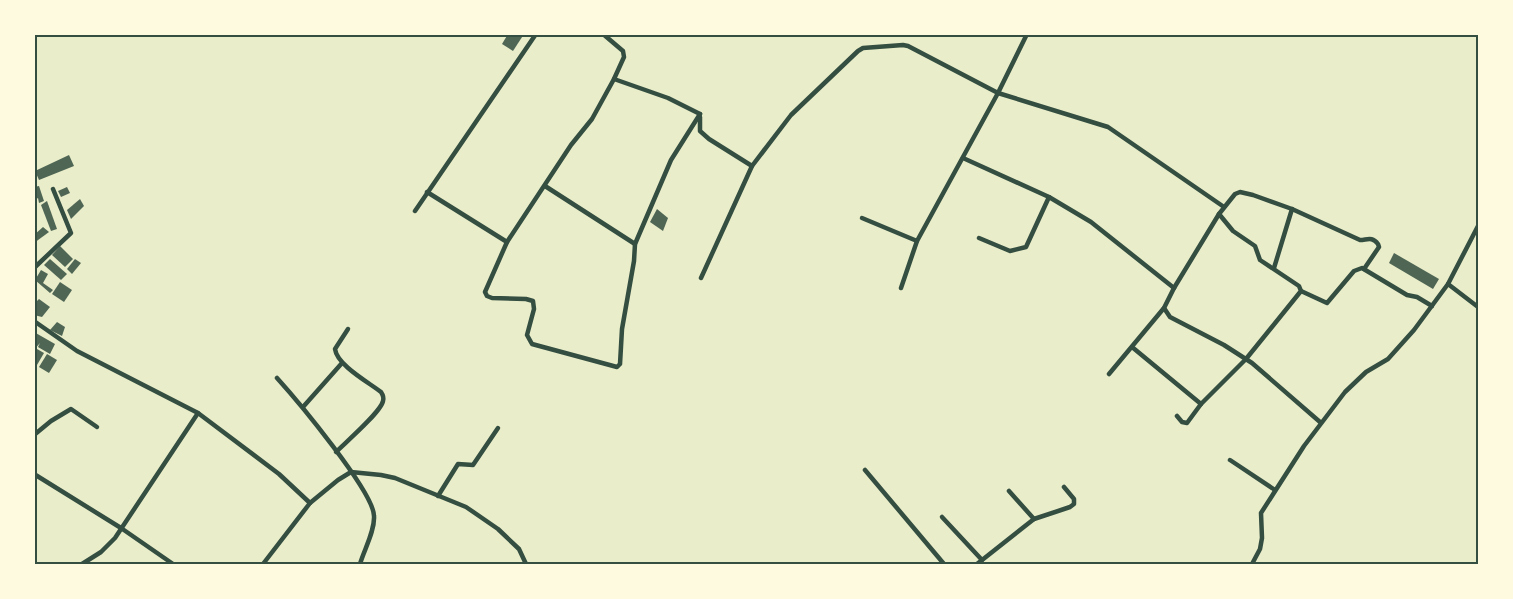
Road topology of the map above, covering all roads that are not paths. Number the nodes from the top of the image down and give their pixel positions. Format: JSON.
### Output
{"nodes":[{"id":1,"x":536,"y":34,"type":"edge"},
{"id":2,"x":603,"y":34,"type":"edge"},
{"id":3,"x":1027,"y":34,"type":"edge"},
{"id":4,"x":614,"y":79,"type":"junction"},
{"id":5,"x":998,"y":93,"type":"junction"},
{"id":6,"x":700,"y":114,"type":"junction"},
{"id":7,"x":963,"y":158,"type":"junction"},
{"id":8,"x":752,"y":166,"type":"junction"},
{"id":9,"x":545,"y":186,"type":"junction"},
{"id":10,"x":53,"y":189,"type":"dead end"},
{"id":11,"x":428,"y":192,"type":"junction"},
{"id":12,"x":1049,"y":197,"type":"junction"},
{"id":13,"x":1224,"y":207,"type":"junction"},
{"id":14,"x":1292,"y":208,"type":"junction"},
{"id":15,"x":414,"y":211,"type":"dead end"},
{"id":16,"x":1219,"y":214,"type":"junction"},
{"id":17,"x":862,"y":218,"type":"dead end"},
{"id":18,"x":1479,"y":226,"type":"edge"},
{"id":19,"x":979,"y":238,"type":"dead end"},
{"id":20,"x":917,"y":241,"type":"junction"},
{"id":21,"x":507,"y":242,"type":"junction"},
{"id":22,"x":635,"y":244,"type":"junction"},
{"id":23,"x":34,"y":268,"type":"edge"},
{"id":24,"x":1274,"y":268,"type":"junction"},
{"id":25,"x":1364,"y":269,"type":"junction"},
{"id":26,"x":701,"y":278,"type":"dead end"},
{"id":27,"x":1448,"y":284,"type":"junction"},
{"id":28,"x":902,"y":288,"type":"dead end"},
{"id":29,"x":1174,"y":288,"type":"junction"},
{"id":30,"x":1301,"y":291,"type":"junction"},
{"id":31,"x":1432,"y":306,"type":"junction"},
{"id":32,"x":1479,"y":307,"type":"edge"},
{"id":33,"x":1164,"y":308,"type":"junction"},
{"id":34,"x":34,"y":321,"type":"edge"},
{"id":35,"x":348,"y":329,"type":"dead end"},
{"id":36,"x":1132,"y":347,"type":"junction"},
{"id":37,"x":1246,"y":359,"type":"junction"},
{"id":38,"x":342,"y":363,"type":"junction"},
{"id":39,"x":1109,"y":374,"type":"dead end"},
{"id":40,"x":277,"y":378,"type":"dead end"},
{"id":41,"x":1201,"y":404,"type":"junction"},
{"id":42,"x":303,"y":407,"type":"junction"},
{"id":43,"x":198,"y":413,"type":"junction"},
{"id":44,"x":1177,"y":416,"type":"dead end"},
{"id":45,"x":1320,"y":422,"type":"junction"},
{"id":46,"x":97,"y":427,"type":"dead end"},
{"id":47,"x":498,"y":428,"type":"dead end"},
{"id":48,"x":34,"y":435,"type":"edge"},
{"id":49,"x":336,"y":452,"type":"junction"},
{"id":50,"x":1230,"y":460,"type":"dead end"},
{"id":51,"x":865,"y":470,"type":"dead end"},
{"id":52,"x":351,"y":472,"type":"junction"},
{"id":53,"x":34,"y":474,"type":"edge"},
{"id":54,"x":1064,"y":487,"type":"dead end"},
{"id":55,"x":1275,"y":490,"type":"junction"},
{"id":56,"x":1010,"y":491,"type":"dead end"},
{"id":57,"x":438,"y":496,"type":"junction"},
{"id":58,"x":310,"y":502,"type":"junction"},
{"id":59,"x":942,"y":517,"type":"dead end"},
{"id":60,"x":1034,"y":519,"type":"junction"},
{"id":61,"x":121,"y":528,"type":"junction"},
{"id":62,"x":982,"y":560,"type":"junction"},
{"id":63,"x":81,"y":564,"type":"edge"},
{"id":64,"x":173,"y":564,"type":"edge"},
{"id":65,"x":263,"y":564,"type":"edge"},
{"id":66,"x":360,"y":564,"type":"edge"},
{"id":67,"x":526,"y":564,"type":"edge"},
{"id":68,"x":944,"y":564,"type":"edge"},
{"id":69,"x":977,"y":564,"type":"edge"},
{"id":70,"x":1252,"y":564,"type":"edge"}],
"edges":[{"from":1,"to":11,"type":"street"},
{"from":2,"to":4,"type":"street"},
{"from":3,"to":5,"type":"street"},
{"from":4,"to":6,"type":"street"},
{"from":4,"to":9,"type":"street"},
{"from":5,"to":7,"type":"street"},
{"from":5,"to":8,"type":"street"},
{"from":5,"to":13,"type":"street"},
{"from":6,"to":8,"type":"street"},
{"from":6,"to":22,"type":"street"},
{"from":7,"to":12,"type":"street"},
{"from":7,"to":20,"type":"street"},
{"from":8,"to":26,"type":"street"},
{"from":9,"to":21,"type":"street"},
{"from":9,"to":22,"type":"street"},
{"from":10,"to":23,"type":"street"},
{"from":11,"to":15,"type":"street"},
{"from":11,"to":21,"type":"street"},
{"from":12,"to":19,"type":"street"},
{"from":12,"to":29,"type":"street"},
{"from":13,"to":14,"type":"street"},
{"from":13,"to":16,"type":"street"},
{"from":14,"to":24,"type":"street"},
{"from":14,"to":25,"type":"street"},
{"from":16,"to":24,"type":"street"},
{"from":16,"to":29,"type":"street"},
{"from":17,"to":20,"type":"street"},
{"from":18,"to":27,"type":"street"},
{"from":20,"to":28,"type":"street"},
{"from":21,"to":22,"type":"street"},
{"from":24,"to":30,"type":"street"},
{"from":25,"to":30,"type":"street"},
{"from":25,"to":31,"type":"street"},
{"from":27,"to":31,"type":"street"},
{"from":27,"to":32,"type":"street"},
{"from":29,"to":33,"type":"street"},
{"from":30,"to":37,"type":"street"},
{"from":31,"to":45,"type":"street"},
{"from":33,"to":36,"type":"street"},
{"from":33,"to":37,"type":"street"},
{"from":34,"to":43,"type":"street"},
{"from":35,"to":38,"type":"street"},
{"from":36,"to":39,"type":"street"},
{"from":36,"to":41,"type":"street"},
{"from":37,"to":41,"type":"street"},
{"from":37,"to":45,"type":"street"},
{"from":38,"to":42,"type":"street"},
{"from":38,"to":49,"type":"street"},
{"from":40,"to":42,"type":"street"},
{"from":41,"to":44,"type":"street"},
{"from":42,"to":49,"type":"street"},
{"from":43,"to":58,"type":"street"},
{"from":43,"to":61,"type":"street"},
{"from":45,"to":55,"type":"street"},
{"from":46,"to":48,"type":"street"},
{"from":47,"to":57,"type":"street"},
{"from":49,"to":52,"type":"street"},
{"from":50,"to":55,"type":"street"},
{"from":51,"to":68,"type":"street"},
{"from":52,"to":57,"type":"street"},
{"from":52,"to":58,"type":"street"},
{"from":52,"to":66,"type":"street"},
{"from":53,"to":61,"type":"street"},
{"from":54,"to":60,"type":"street"},
{"from":55,"to":70,"type":"street"},
{"from":56,"to":60,"type":"street"},
{"from":57,"to":67,"type":"street"},
{"from":58,"to":65,"type":"street"},
{"from":59,"to":62,"type":"street"},
{"from":60,"to":62,"type":"street"},
{"from":61,"to":63,"type":"street"},
{"from":61,"to":64,"type":"street"},
{"from":62,"to":69,"type":"street"}]}
